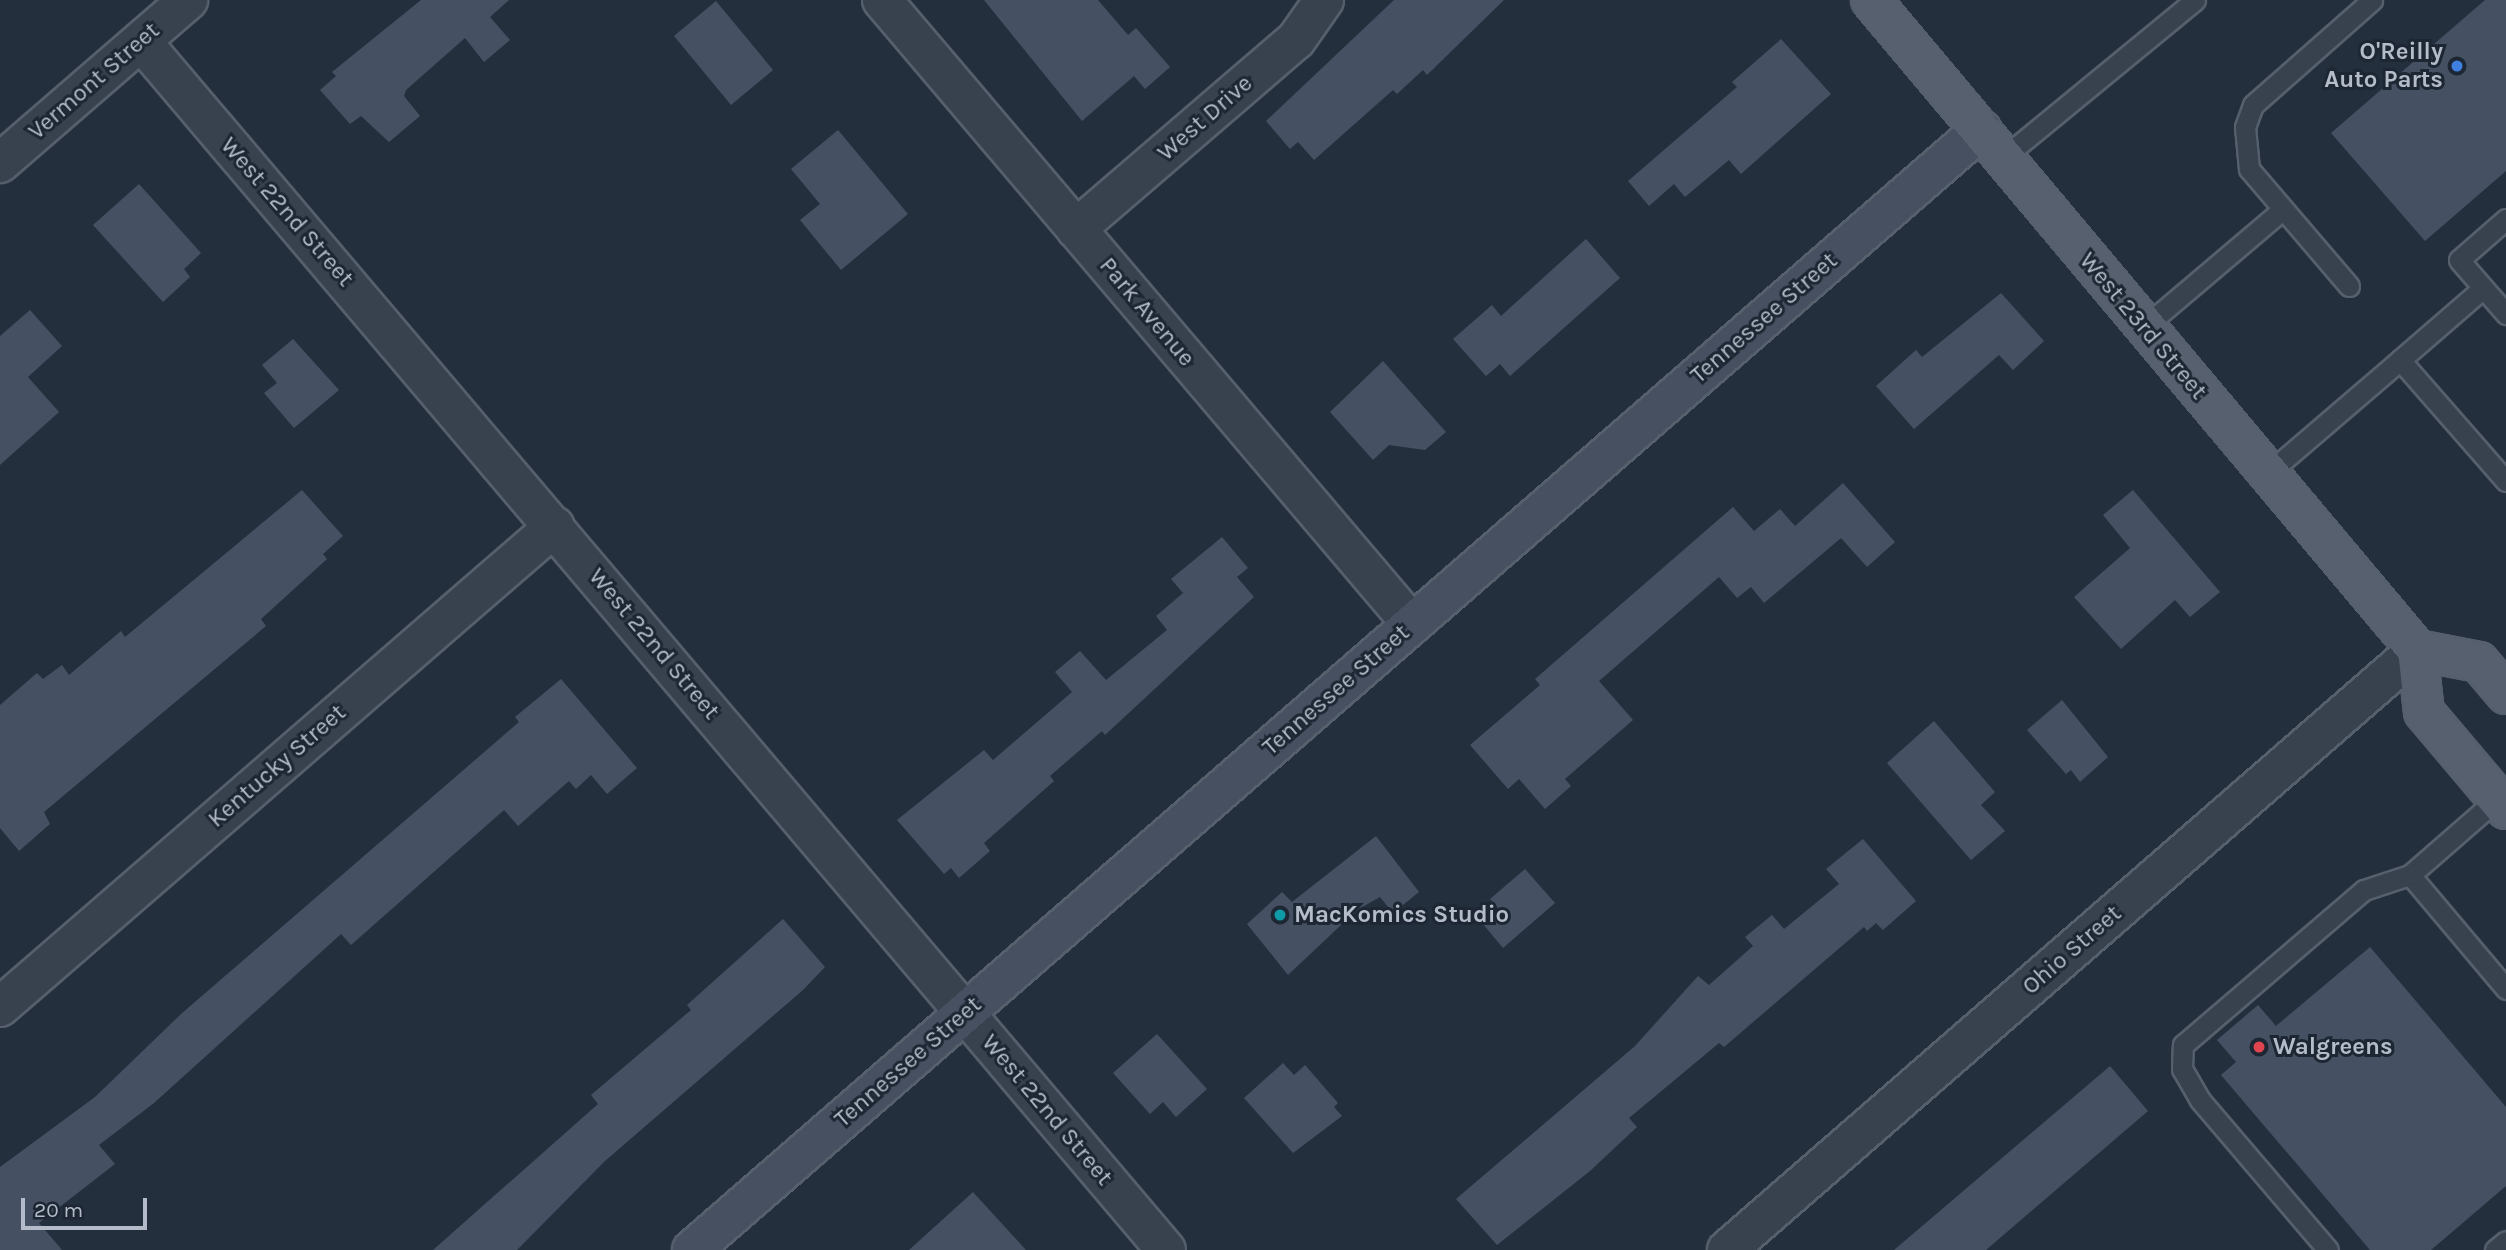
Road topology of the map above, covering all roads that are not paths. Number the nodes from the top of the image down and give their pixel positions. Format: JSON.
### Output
{"nodes":[{"id":1,"x":188,"y":0,"type":"edge"},
{"id":2,"x":882,"y":0,"type":"edge"},
{"id":3,"x":1324,"y":0,"type":"edge"},
{"id":4,"x":1871,"y":0,"type":"edge"},
{"id":5,"x":2195,"y":0,"type":"edge"},
{"id":6,"x":2372,"y":0,"type":"edge"},
{"id":7,"x":141,"y":41,"type":"junction"},
{"id":8,"x":1992,"y":144,"type":"junction"},
{"id":9,"x":0,"y":163,"type":"edge"},
{"id":10,"x":2283,"y":209,"type":"junction"},
{"id":11,"x":2506,"y":219,"type":"edge"},
{"id":12,"x":1076,"y":229,"type":"junction"},
{"id":13,"x":2349,"y":286,"type":"dead end"},
{"id":14,"x":2483,"y":288,"type":"junction"},
{"id":15,"x":2506,"y":314,"type":"edge"},
{"id":16,"x":2144,"y":327,"type":"junction"},
{"id":17,"x":2400,"y":360,"type":"junction"},
{"id":18,"x":2266,"y":475,"type":"junction"},
{"id":19,"x":2506,"y":481,"type":"edge"},
{"id":20,"x":555,"y":526,"type":"junction"},
{"id":21,"x":1412,"y":624,"type":"junction"},
{"id":22,"x":2417,"y":650,"type":"junction"},
{"id":23,"x":2506,"y":694,"type":"edge"},
{"id":24,"x":2502,"y":804,"type":"edge"},
{"id":25,"x":2410,"y":874,"type":"junction"},
{"id":26,"x":2506,"y":989,"type":"edge"},
{"id":27,"x":0,"y":1007,"type":"edge"},
{"id":28,"x":964,"y":1013,"type":"junction"},
{"id":29,"x":2506,"y":1241,"type":"edge"},
{"id":30,"x":692,"y":1250,"type":"edge"},
{"id":31,"x":1166,"y":1250,"type":"edge"},
{"id":32,"x":1727,"y":1250,"type":"edge"},
{"id":33,"x":2328,"y":1250,"type":"edge"},
{"id":34,"x":2496,"y":1250,"type":"edge"}],
"edges":[{"from":1,"to":7,"type":"street","name":"Vermont Street"},
{"from":2,"to":12,"type":"street","name":"Park Avenue"},
{"from":3,"to":12,"type":"street","name":"West Drive"},
{"from":4,"to":8,"type":"main road","name":"West 23rd Street"},
{"from":5,"to":8,"type":"lane"},
{"from":6,"to":10,"type":"lane"},
{"from":7,"to":9,"type":"street","name":"Vermont Street"},
{"from":7,"to":20,"type":"street","name":"West 22nd Street"},
{"from":8,"to":16,"type":"main road","name":"West 23rd Street"},
{"from":8,"to":21,"type":"street","name":"Tennessee Street"},
{"from":10,"to":13,"type":"lane"},
{"from":10,"to":16,"type":"lane"},
{"from":11,"to":14,"type":"lane"},
{"from":12,"to":21,"type":"street","name":"Park Avenue"},
{"from":14,"to":15,"type":"lane"},
{"from":14,"to":17,"type":"lane"},
{"from":16,"to":18,"type":"main road","name":"West 23rd Street"},
{"from":17,"to":18,"type":"lane"},
{"from":17,"to":19,"type":"lane"},
{"from":18,"to":22,"type":"main road","name":"West 23rd Street"},
{"from":20,"to":27,"type":"street","name":"Kentucky Street"},
{"from":20,"to":28,"type":"street","name":"West 22nd Street"},
{"from":21,"to":28,"type":"street","name":"Tennessee Street"},
{"from":22,"to":23,"type":"main road"},
{"from":22,"to":24,"type":"main road"},
{"from":22,"to":32,"type":"street","name":"Ohio Street"},
{"from":24,"to":25,"type":"lane"},
{"from":25,"to":26,"type":"lane"},
{"from":25,"to":33,"type":"lane"},
{"from":28,"to":30,"type":"street","name":"Tennessee Street"},
{"from":28,"to":31,"type":"street","name":"West 22nd Street"},
{"from":29,"to":34,"type":"lane"}]}
